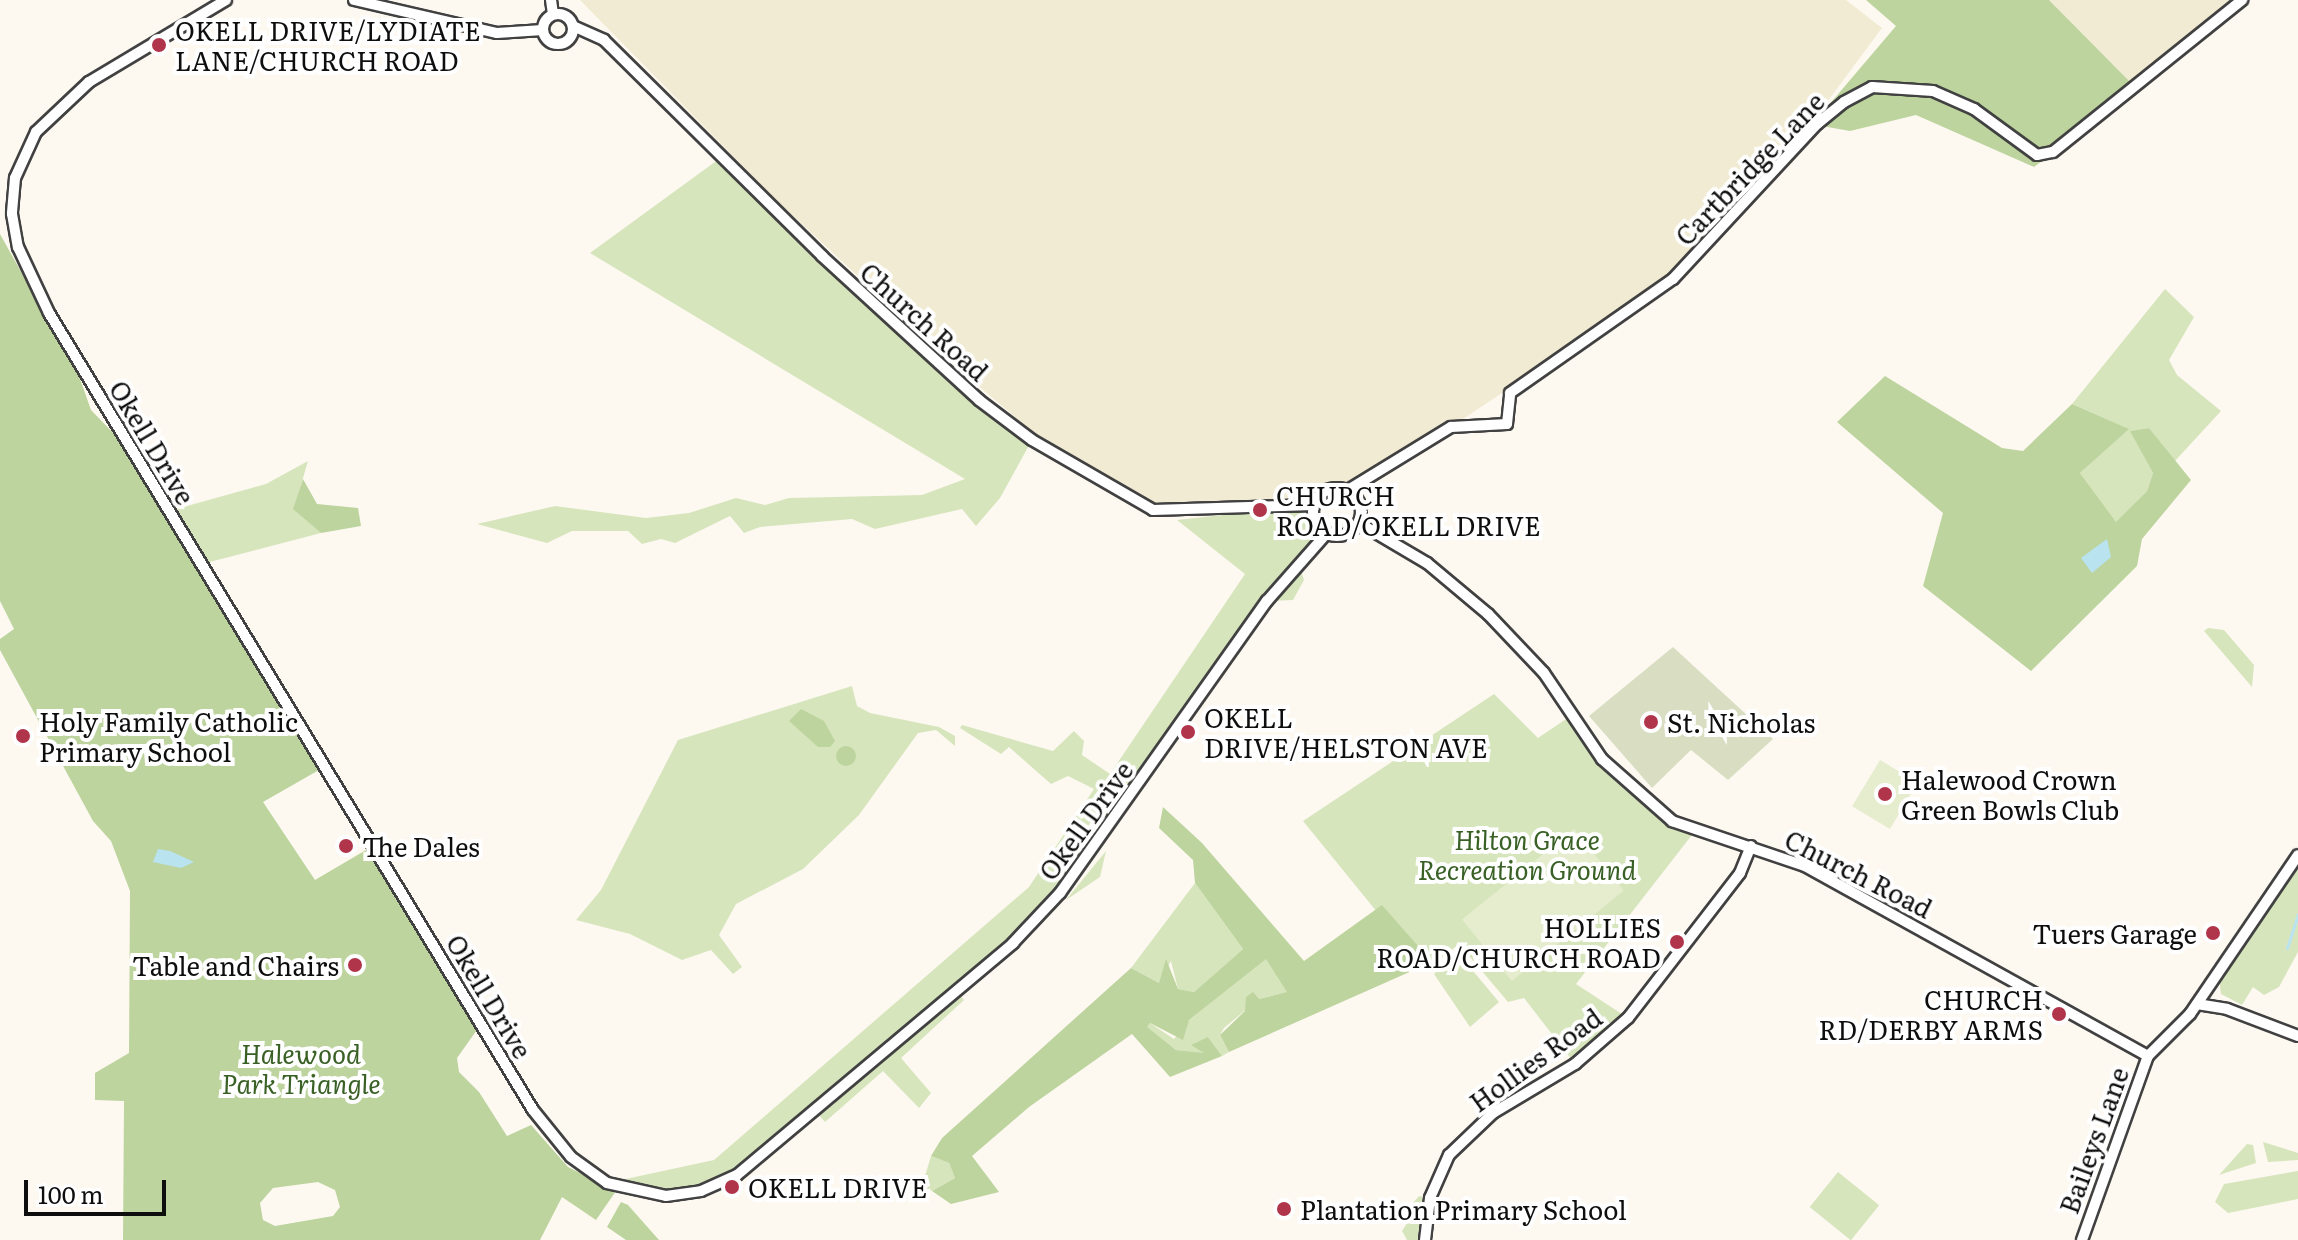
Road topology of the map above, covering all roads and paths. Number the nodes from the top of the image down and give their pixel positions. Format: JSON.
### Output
{"nodes":[{"id":1,"x":226,"y":0,"type":"edge"},
{"id":2,"x":354,"y":0,"type":"edge"},
{"id":3,"x":551,"y":0,"type":"edge"},
{"id":4,"x":2242,"y":0,"type":"edge"},
{"id":5,"x":553,"y":14,"type":"junction"},
{"id":6,"x":573,"y":26,"type":"junction"},
{"id":7,"x":543,"y":30,"type":"junction"},
{"id":8,"x":1348,"y":490,"type":"junction"},
{"id":9,"x":1314,"y":505,"type":"junction"},
{"id":10,"x":1359,"y":523,"type":"junction"},
{"id":11,"x":1327,"y":533,"type":"junction"},
{"id":12,"x":1751,"y":846,"type":"junction"},
{"id":13,"x":2298,"y":855,"type":"edge"},
{"id":14,"x":2197,"y":1004,"type":"junction"},
{"id":15,"x":2298,"y":1036,"type":"edge"},
{"id":16,"x":2148,"y":1056,"type":"junction"},
{"id":17,"x":1425,"y":1240,"type":"edge"},
{"id":18,"x":2082,"y":1240,"type":"edge"}],
"edges":[{"from":1,"to":11,"type":"street","name":"Okell Drive"},
{"from":2,"to":7,"type":"street"},
{"from":3,"to":5,"type":"street"},
{"from":4,"to":8,"type":"street","name":"Cartbridge Lane"},
{"from":5,"to":6,"type":"street"},
{"from":5,"to":7,"type":"street"},
{"from":6,"to":7,"type":"street"},
{"from":6,"to":9,"type":"street","name":"Church Road"},
{"from":8,"to":9,"type":"street"},
{"from":8,"to":10,"type":"street"},
{"from":9,"to":11,"type":"street"},
{"from":10,"to":11,"type":"street"},
{"from":10,"to":12,"type":"street","name":"Church Road"},
{"from":12,"to":16,"type":"street","name":"Church Road"},
{"from":12,"to":17,"type":"street","name":"Hollies Road"},
{"from":13,"to":14,"type":"street"},
{"from":14,"to":15,"type":"street"},
{"from":14,"to":16,"type":"street"},
{"from":16,"to":18,"type":"street","name":"Baileys Lane"}]}
